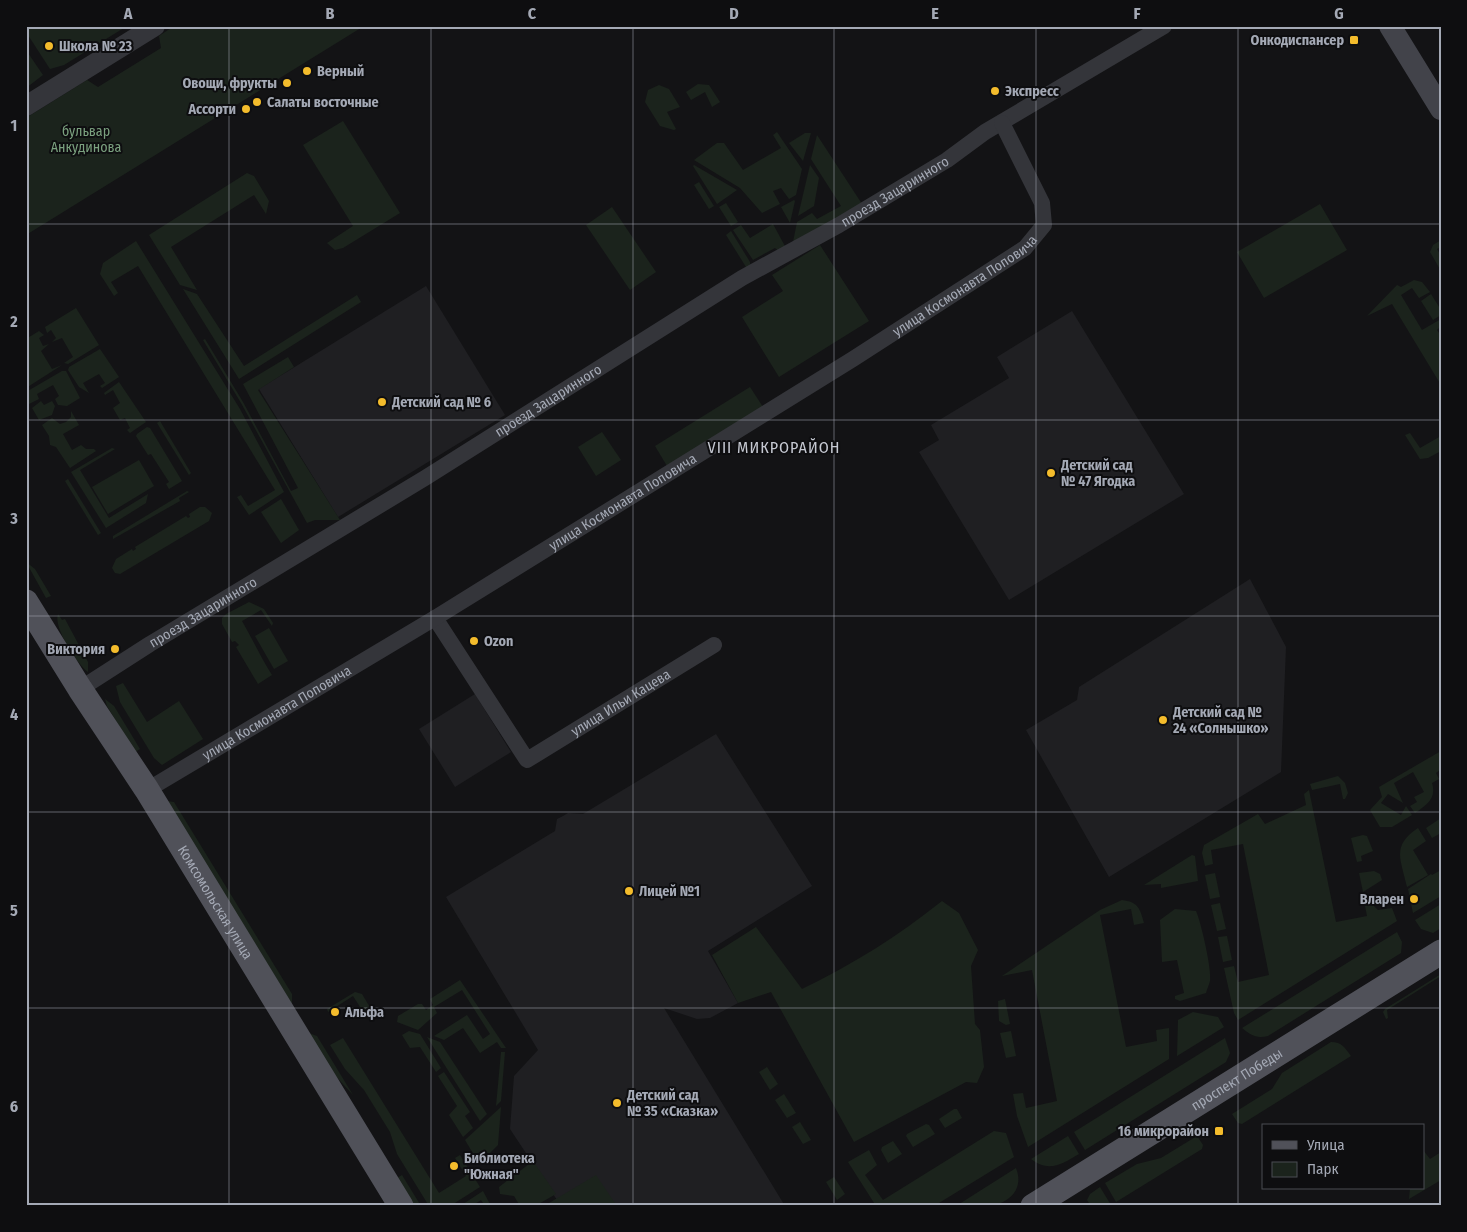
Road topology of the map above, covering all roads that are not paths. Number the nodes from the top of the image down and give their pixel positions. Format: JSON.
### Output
{"nodes":[{"id":1,"x":155,"y":26,"type":"edge"},
{"id":2,"x":1164,"y":26,"type":"edge"},
{"id":3,"x":1390,"y":26,"type":"edge"},
{"id":4,"x":26,"y":106,"type":"edge"},
{"id":5,"x":1441,"y":109,"type":"edge"},
{"id":6,"x":1002,"y":123,"type":"junction"},
{"id":7,"x":26,"y":602,"type":"edge"},
{"id":8,"x":435,"y":618,"type":"junction"},
{"id":9,"x":714,"y":645,"type":"dead end"},
{"id":10,"x":80,"y":689,"type":"junction"},
{"id":11,"x":147,"y":790,"type":"junction"},
{"id":12,"x":1441,"y":952,"type":"edge"},
{"id":13,"x":401,"y":1206,"type":"edge"},
{"id":14,"x":1033,"y":1206,"type":"edge"}],
"edges":[{"from":1,"to":4,"type":"street"},
{"from":2,"to":6,"type":"street","name":"проезд Зацаринного"},
{"from":3,"to":5,"type":"main road"},
{"from":6,"to":8,"type":"street","name":"улица Космонавта Поповича"},
{"from":6,"to":10,"type":"street","name":"проезд Зацаринного"},
{"from":7,"to":10,"type":"main road","name":"Комсомольская улица"},
{"from":8,"to":9,"type":"street","name":"улица Ильи Кацева"},
{"from":8,"to":11,"type":"street","name":"улица Космонавта Поповича"},
{"from":10,"to":11,"type":"main road","name":"Комсомольская улица"},
{"from":11,"to":13,"type":"main road","name":"Комсомольская улица"},
{"from":12,"to":14,"type":"main road","name":"проспект Победы"}]}
